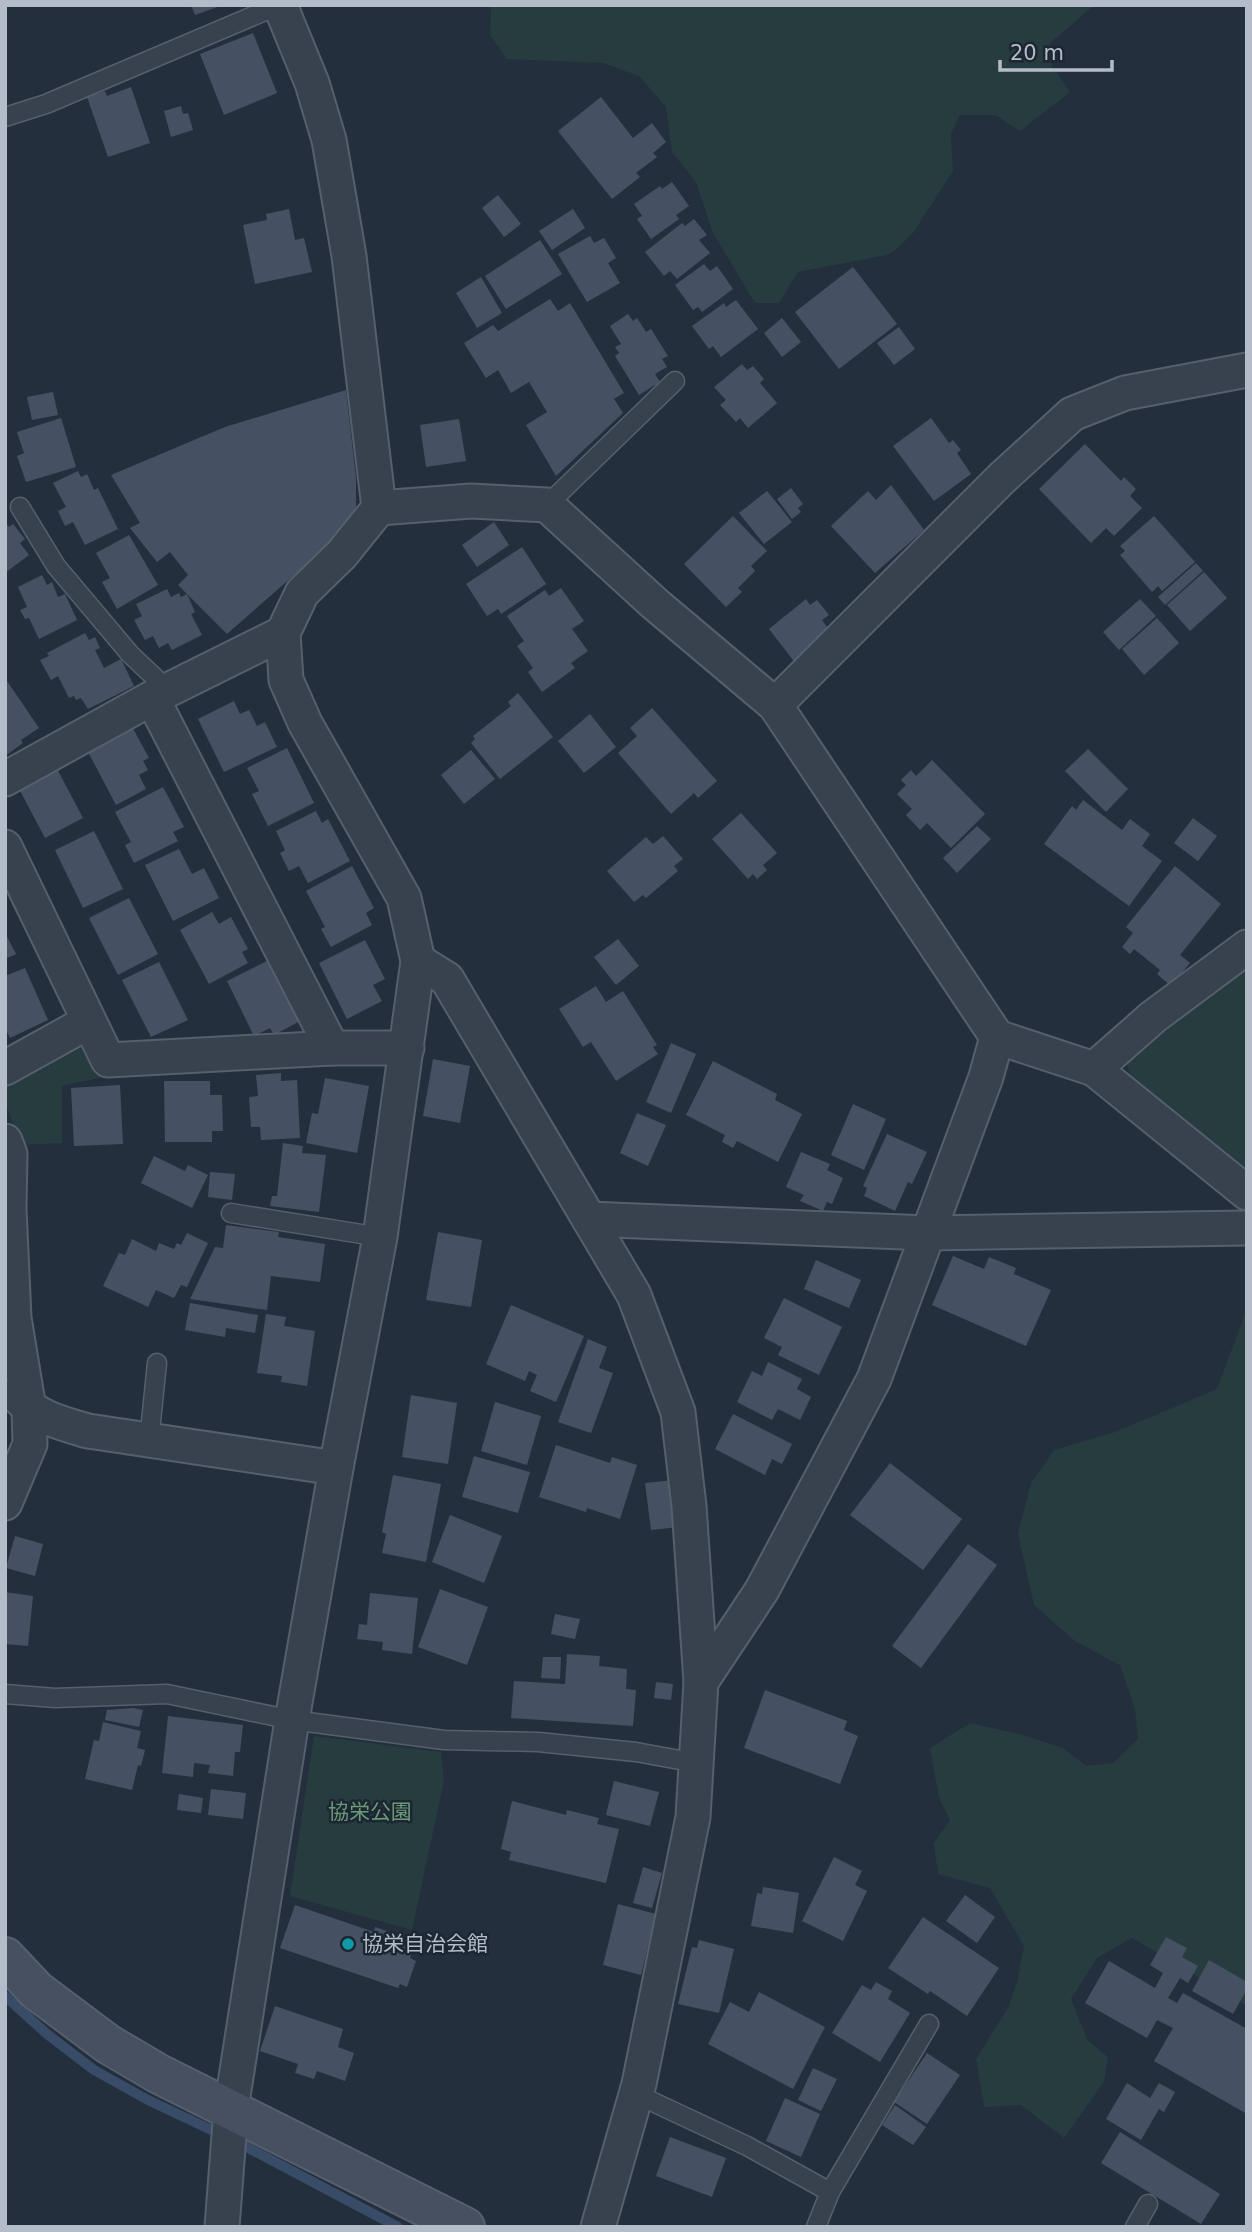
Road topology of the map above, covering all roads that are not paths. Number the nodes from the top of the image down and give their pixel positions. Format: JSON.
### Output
{"nodes":[{"id":1,"x":279,"y":5,"type":"edge"},
{"id":2,"x":5,"y":117,"type":"edge"},
{"id":3,"x":1247,"y":370,"type":"edge"},
{"id":4,"x":675,"y":381,"type":"dead end"},
{"id":5,"x":547,"y":505,"type":"junction"},
{"id":6,"x":20,"y":507,"type":"dead end"},
{"id":7,"x":379,"y":508,"type":"junction"},
{"id":8,"x":283,"y":634,"type":"junction"},
{"id":9,"x":160,"y":694,"type":"junction"},
{"id":10,"x":775,"y":705,"type":"junction"},
{"id":11,"x":5,"y":779,"type":"edge"},
{"id":12,"x":5,"y":847,"type":"edge"},
{"id":13,"x":1247,"y":947,"type":"edge"},
{"id":14,"x":418,"y":961,"type":"junction"},
{"id":15,"x":88,"y":1022,"type":"junction"},
{"id":16,"x":997,"y":1037,"type":"junction"},
{"id":17,"x":332,"y":1048,"type":"junction"},
{"id":18,"x":407,"y":1048,"type":"junction"},
{"id":19,"x":5,"y":1068,"type":"edge"},
{"id":20,"x":1094,"y":1069,"type":"junction"},
{"id":21,"x":5,"y":1140,"type":"edge"},
{"id":22,"x":1247,"y":1193,"type":"edge"},
{"id":23,"x":231,"y":1213,"type":"dead end"},
{"id":24,"x":589,"y":1219,"type":"junction"},
{"id":25,"x":1247,"y":1228,"type":"edge"},
{"id":26,"x":928,"y":1233,"type":"junction"},
{"id":27,"x":380,"y":1237,"type":"junction"},
{"id":28,"x":158,"y":1363,"type":"dead end"},
{"id":29,"x":5,"y":1382,"type":"edge"},
{"id":30,"x":29,"y":1409,"type":"junction"},
{"id":31,"x":149,"y":1441,"type":"junction"},
{"id":32,"x":336,"y":1468,"type":"junction"},
{"id":33,"x":5,"y":1503,"type":"edge"},
{"id":34,"x":701,"y":1682,"type":"junction"},
{"id":35,"x":5,"y":1694,"type":"edge"},
{"id":36,"x":292,"y":1720,"type":"junction"},
{"id":37,"x":696,"y":1763,"type":"junction"},
{"id":38,"x":5,"y":1957,"type":"edge"},
{"id":39,"x":929,"y":2024,"type":"dead end"},
{"id":40,"x":636,"y":2094,"type":"junction"},
{"id":41,"x":231,"y":2109,"type":"junction"},
{"id":42,"x":830,"y":2192,"type":"junction"},
{"id":43,"x":1148,"y":2204,"type":"dead end"},
{"id":44,"x":222,"y":2227,"type":"edge"},
{"id":45,"x":465,"y":2227,"type":"edge"},
{"id":46,"x":598,"y":2227,"type":"edge"},
{"id":47,"x":816,"y":2227,"type":"edge"},
{"id":48,"x":1135,"y":2227,"type":"edge"}],
"edges":[{"from":1,"to":2,"type":"lane"},
{"from":1,"to":7,"type":"street"},
{"from":3,"to":10,"type":"street"},
{"from":4,"to":5,"type":"lane"},
{"from":5,"to":7,"type":"street"},
{"from":5,"to":10,"type":"street"},
{"from":6,"to":9,"type":"lane"},
{"from":7,"to":8,"type":"street"},
{"from":8,"to":9,"type":"street"},
{"from":8,"to":14,"type":"street"},
{"from":9,"to":11,"type":"street"},
{"from":9,"to":17,"type":"street"},
{"from":10,"to":16,"type":"street"},
{"from":12,"to":15,"type":"street"},
{"from":13,"to":20,"type":"street"},
{"from":14,"to":18,"type":"street"},
{"from":14,"to":24,"type":"street"},
{"from":15,"to":17,"type":"street"},
{"from":15,"to":19,"type":"street"},
{"from":16,"to":20,"type":"street"},
{"from":16,"to":26,"type":"street"},
{"from":17,"to":18,"type":"street"},
{"from":18,"to":27,"type":"street"},
{"from":20,"to":22,"type":"street"},
{"from":21,"to":30,"type":"street"},
{"from":23,"to":27,"type":"lane"},
{"from":24,"to":26,"type":"street"},
{"from":24,"to":34,"type":"street"},
{"from":25,"to":26,"type":"street"},
{"from":26,"to":34,"type":"street"},
{"from":27,"to":32,"type":"street"},
{"from":28,"to":31,"type":"lane"},
{"from":29,"to":30,"type":"street"},
{"from":30,"to":31,"type":"street"},
{"from":30,"to":33,"type":"street"},
{"from":31,"to":32,"type":"street"},
{"from":32,"to":36,"type":"street"},
{"from":34,"to":37,"type":"street"},
{"from":35,"to":36,"type":"lane"},
{"from":36,"to":37,"type":"lane"},
{"from":36,"to":41,"type":"street"},
{"from":37,"to":40,"type":"street"},
{"from":38,"to":41,"type":"street"},
{"from":39,"to":42,"type":"lane"},
{"from":40,"to":42,"type":"lane"},
{"from":40,"to":46,"type":"street"},
{"from":41,"to":44,"type":"street"},
{"from":41,"to":45,"type":"street"},
{"from":42,"to":47,"type":"lane"},
{"from":43,"to":48,"type":"lane"}]}
